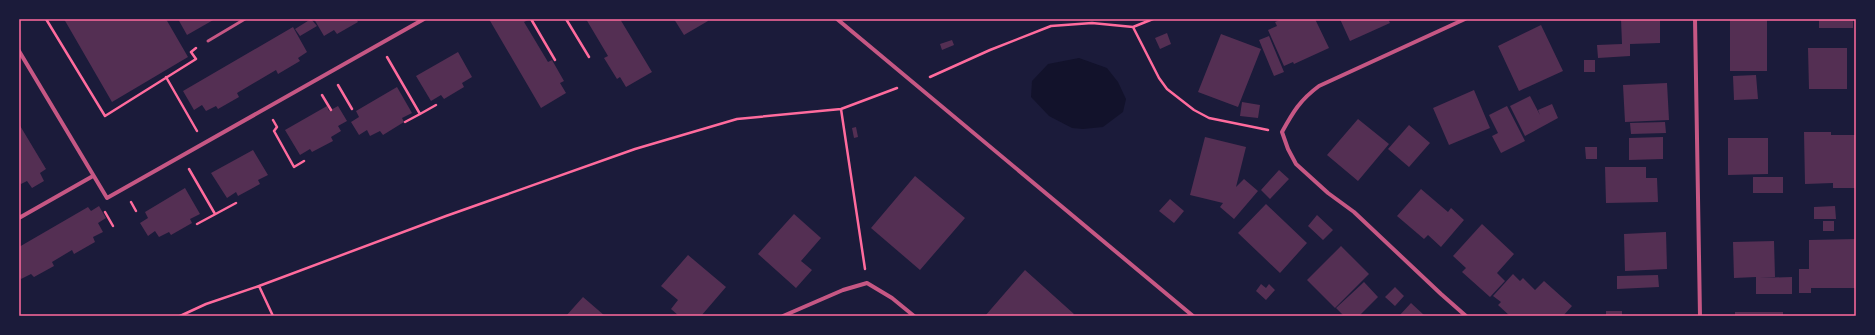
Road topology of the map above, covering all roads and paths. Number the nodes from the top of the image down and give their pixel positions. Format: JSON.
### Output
{"nodes":[{"id":1,"x":46,"y":19,"type":"edge"},
{"id":2,"x":245,"y":19,"type":"edge"},
{"id":3,"x":424,"y":19,"type":"edge"},
{"id":4,"x":531,"y":19,"type":"edge"},
{"id":5,"x":566,"y":19,"type":"edge"},
{"id":6,"x":837,"y":19,"type":"edge"},
{"id":7,"x":1153,"y":19,"type":"edge"},
{"id":8,"x":1465,"y":19,"type":"edge"},
{"id":9,"x":1695,"y":19,"type":"edge"},
{"id":10,"x":1133,"y":27,"type":"junction"},
{"id":11,"x":208,"y":41,"type":"joint"},
{"id":12,"x":379,"y":44,"type":"junction"},
{"id":13,"x":19,"y":51,"type":"edge"},
{"id":14,"x":589,"y":57,"type":"dead end"},
{"id":15,"x":555,"y":60,"type":"dead end"},
{"id":16,"x":330,"y":72,"type":"junction"},
{"id":17,"x":166,"y":77,"type":"junction"},
{"id":18,"x":913,"y":82,"type":"junction"},
{"id":19,"x":436,"y":105,"type":"dead end"},
{"id":20,"x":266,"y":108,"type":"junction"},
{"id":21,"x":352,"y":109,"type":"dead end"},
{"id":22,"x":840,"y":109,"type":"junction"},
{"id":23,"x":420,"y":114,"type":"junction"},
{"id":24,"x":405,"y":122,"type":"dead end"},
{"id":25,"x":1282,"y":132,"type":"junction"},
{"id":26,"x":205,"y":143,"type":"junction"},
{"id":27,"x":182,"y":156,"type":"junction"},
{"id":28,"x":304,"y":161,"type":"dead end"},
{"id":29,"x":93,"y":176,"type":"junction"},
{"id":30,"x":236,"y":203,"type":"dead end"},
{"id":31,"x":215,"y":214,"type":"junction"},
{"id":32,"x":19,"y":218,"type":"edge"},
{"id":33,"x":197,"y":224,"type":"dead end"},
{"id":34,"x":867,"y":283,"type":"junction"},
{"id":35,"x":259,"y":286,"type":"junction"},
{"id":36,"x":180,"y":316,"type":"edge"},
{"id":37,"x":273,"y":316,"type":"edge"},
{"id":38,"x":783,"y":316,"type":"edge"},
{"id":39,"x":914,"y":316,"type":"edge"},
{"id":40,"x":1193,"y":316,"type":"edge"},
{"id":41,"x":1466,"y":316,"type":"edge"},
{"id":42,"x":1700,"y":316,"type":"edge"}],
"edges":[{"from":1,"to":17,"type":"path"},
{"from":2,"to":11,"type":"lane"},
{"from":3,"to":12,"type":"street"},
{"from":4,"to":15,"type":"path"},
{"from":5,"to":14,"type":"path"},
{"from":6,"to":18,"type":"street"},
{"from":7,"to":10,"type":"path"},
{"from":8,"to":25,"type":"street"},
{"from":9,"to":42,"type":"street"},
{"from":10,"to":18,"type":"path"},
{"from":10,"to":25,"type":"path"},
{"from":11,"to":17,"type":"path"},
{"from":12,"to":16,"type":"street"},
{"from":12,"to":23,"type":"path"},
{"from":13,"to":29,"type":"street"},
{"from":16,"to":20,"type":"street"},
{"from":16,"to":21,"type":"path"},
{"from":17,"to":26,"type":"path"},
{"from":18,"to":22,"type":"path"},
{"from":18,"to":40,"type":"street"},
{"from":19,"to":23,"type":"path"},
{"from":20,"to":26,"type":"street"},
{"from":20,"to":28,"type":"path"},
{"from":22,"to":34,"type":"path"},
{"from":22,"to":35,"type":"path"},
{"from":23,"to":24,"type":"path"},
{"from":25,"to":41,"type":"street"},
{"from":26,"to":27,"type":"street"},
{"from":27,"to":29,"type":"street"},
{"from":27,"to":31,"type":"path"},
{"from":29,"to":32,"type":"street"},
{"from":30,"to":31,"type":"path"},
{"from":31,"to":33,"type":"path"},
{"from":34,"to":38,"type":"street"},
{"from":34,"to":39,"type":"street"},
{"from":35,"to":36,"type":"path"},
{"from":35,"to":37,"type":"path"}]}
